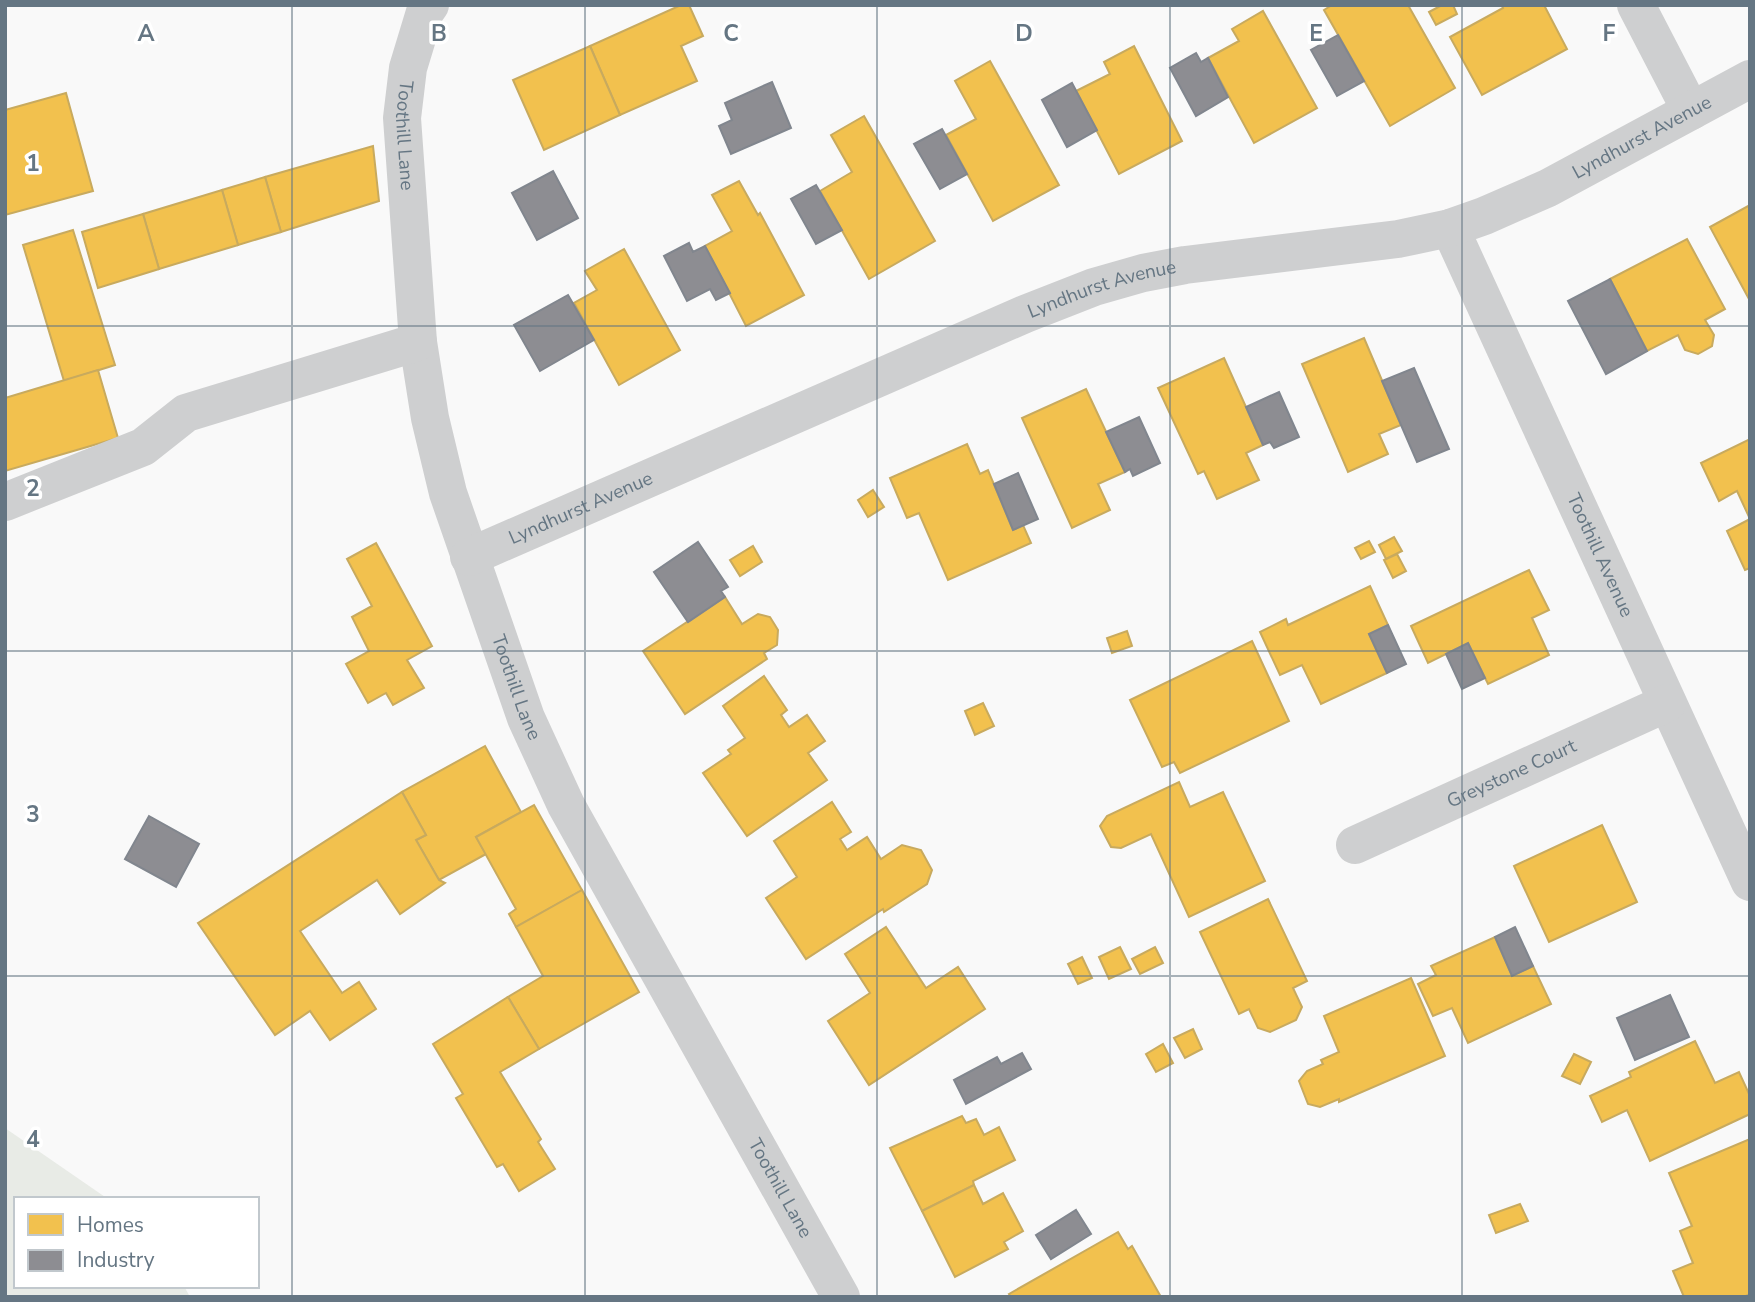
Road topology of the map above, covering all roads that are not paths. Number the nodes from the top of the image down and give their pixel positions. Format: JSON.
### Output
{"nodes":[{"id":1,"x":1636,"y":5,"type":"edge"},
{"id":2,"x":428,"y":9,"type":"edge"},
{"id":3,"x":1750,"y":79,"type":"edge"},
{"id":4,"x":1691,"y":111,"type":"junction"},
{"id":5,"x":1450,"y":228,"type":"junction"},
{"id":6,"x":418,"y":342,"type":"junction"},
{"id":7,"x":5,"y":502,"type":"edge"},
{"id":8,"x":469,"y":557,"type":"junction"},
{"id":9,"x":1667,"y":703,"type":"junction"},
{"id":10,"x":1355,"y":845,"type":"dead end"},
{"id":11,"x":1750,"y":882,"type":"edge"},
{"id":12,"x":841,"y":1297,"type":"edge"}],
"edges":[{"from":1,"to":4,"type":"street"},
{"from":2,"to":6,"type":"street","name":"Toothill Lane"},
{"from":3,"to":4,"type":"street","name":"Lyndhurst Avenue"},
{"from":4,"to":5,"type":"street","name":"Lyndhurst Avenue"},
{"from":5,"to":8,"type":"street","name":"Lyndhurst Avenue"},
{"from":5,"to":9,"type":"street","name":"Toothill Avenue"},
{"from":6,"to":7,"type":"street"},
{"from":6,"to":8,"type":"street","name":"Toothill Lane"},
{"from":8,"to":12,"type":"street","name":"Toothill Lane"},
{"from":9,"to":10,"type":"street","name":"Greystone Court"},
{"from":9,"to":11,"type":"street","name":"Toothill Avenue"}]}
